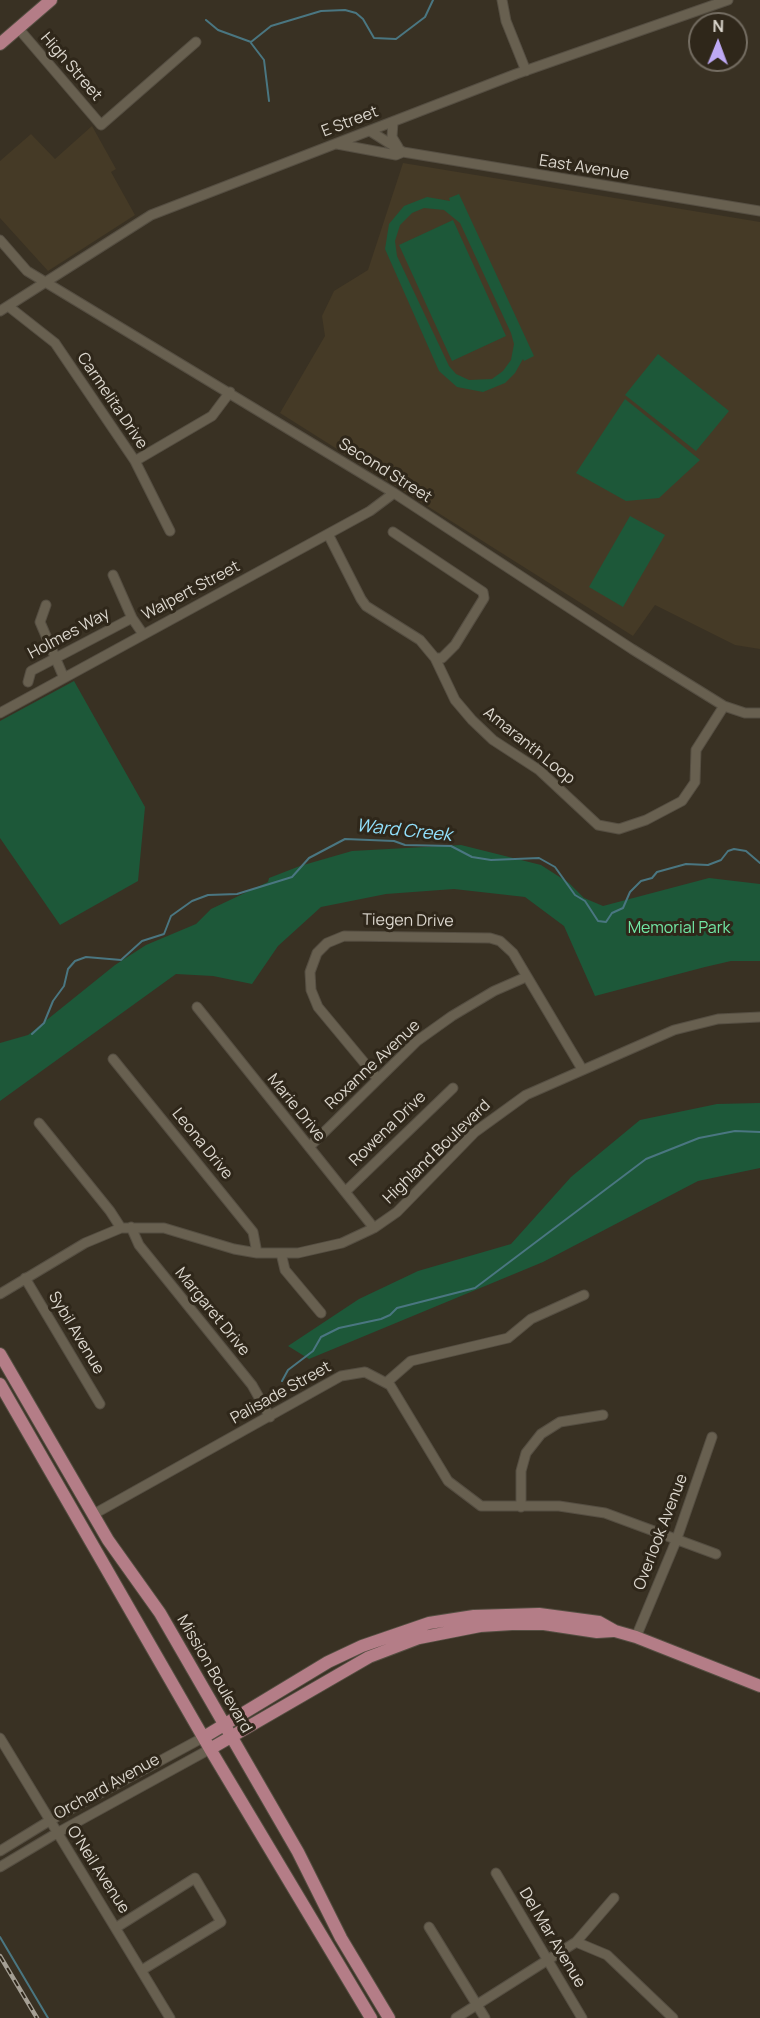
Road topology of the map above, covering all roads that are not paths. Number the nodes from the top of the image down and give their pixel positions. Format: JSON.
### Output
{"nodes":[{"id":1,"x":51,"y":0,"type":"edge"},
{"id":2,"x":502,"y":0,"type":"edge"},
{"id":3,"x":728,"y":0,"type":"edge"},
{"id":4,"x":18,"y":28,"type":"junction"},
{"id":5,"x":196,"y":42,"type":"dead end"},
{"id":6,"x":0,"y":44,"type":"edge"},
{"id":7,"x":526,"y":71,"type":"junction"},
{"id":8,"x":393,"y":122,"type":"junction"},
{"id":9,"x":370,"y":131,"type":"junction"},
{"id":10,"x":335,"y":144,"type":"junction"},
{"id":11,"x":400,"y":150,"type":"junction"},
{"id":12,"x":376,"y":151,"type":"junction"},
{"id":13,"x":760,"y":211,"type":"edge"},
{"id":14,"x":0,"y":240,"type":"edge"},
{"id":15,"x":46,"y":283,"type":"junction"},
{"id":16,"x":4,"y":308,"type":"edge"},
{"id":17,"x":230,"y":392,"type":"junction"},
{"id":18,"x":135,"y":461,"type":"junction"},
{"id":19,"x":394,"y":493,"type":"junction"},
{"id":20,"x":171,"y":531,"type":"dead end"},
{"id":21,"x":393,"y":532,"type":"dead end"},
{"id":22,"x":328,"y":534,"type":"junction"},
{"id":23,"x":113,"y":575,"type":"dead end"},
{"id":24,"x":46,"y":605,"type":"dead end"},
{"id":25,"x":132,"y":618,"type":"junction"},
{"id":26,"x":143,"y":634,"type":"junction"},
{"id":27,"x":55,"y":658,"type":"junction"},
{"id":28,"x":435,"y":658,"type":"junction"},
{"id":29,"x":64,"y":678,"type":"junction"},
{"id":30,"x":28,"y":682,"type":"dead end"},
{"id":31,"x":724,"y":706,"type":"junction"},
{"id":32,"x":0,"y":713,"type":"edge"},
{"id":33,"x":760,"y":713,"type":"edge"},
{"id":34,"x":526,"y":977,"type":"junction"},
{"id":35,"x":197,"y":1007,"type":"dead end"},
{"id":36,"x":760,"y":1017,"type":"edge"},
{"id":37,"x":113,"y":1059,"type":"dead end"},
{"id":38,"x":582,"y":1069,"type":"junction"},
{"id":39,"x":377,"y":1078,"type":"junction"},
{"id":40,"x":453,"y":1088,"type":"dead end"},
{"id":41,"x":39,"y":1123,"type":"dead end"},
{"id":42,"x":309,"y":1147,"type":"junction"},
{"id":43,"x":345,"y":1192,"type":"junction"},
{"id":44,"x":126,"y":1228,"type":"junction"},
{"id":45,"x":374,"y":1228,"type":"junction"},
{"id":46,"x":257,"y":1253,"type":"junction"},
{"id":47,"x":281,"y":1253,"type":"junction"},
{"id":48,"x":26,"y":1278,"type":"junction"},
{"id":49,"x":0,"y":1294,"type":"edge"},
{"id":50,"x":584,"y":1295,"type":"dead end"},
{"id":51,"x":321,"y":1313,"type":"dead end"},
{"id":52,"x":0,"y":1354,"type":"edge"},
{"id":53,"x":387,"y":1382,"type":"junction"},
{"id":54,"x":0,"y":1384,"type":"edge"},
{"id":55,"x":100,"y":1404,"type":"dead end"},
{"id":56,"x":603,"y":1415,"type":"dead end"},
{"id":57,"x":270,"y":1417,"type":"junction"},
{"id":58,"x":712,"y":1437,"type":"dead end"},
{"id":59,"x":521,"y":1507,"type":"junction"},
{"id":60,"x":94,"y":1514,"type":"junction"},
{"id":61,"x":676,"y":1541,"type":"junction"},
{"id":62,"x":716,"y":1554,"type":"dead end"},
{"id":63,"x":615,"y":1631,"type":"junction"},
{"id":64,"x":636,"y":1637,"type":"junction"},
{"id":65,"x":760,"y":1686,"type":"edge"},
{"id":66,"x":223,"y":1724,"type":"junction"},
{"id":67,"x":204,"y":1737,"type":"junction"},
{"id":68,"x":0,"y":1738,"type":"edge"},
{"id":69,"x":232,"y":1738,"type":"junction"},
{"id":70,"x":210,"y":1749,"type":"junction"},
{"id":71,"x":3,"y":1750,"type":"edge"},
{"id":72,"x":49,"y":1821,"type":"junction"},
{"id":73,"x":57,"y":1833,"type":"junction"},
{"id":74,"x":0,"y":1851,"type":"edge"},
{"id":75,"x":0,"y":1867,"type":"edge"},
{"id":76,"x":496,"y":1873,"type":"dead end"},
{"id":77,"x":614,"y":1898,"type":"dead end"},
{"id":78,"x":429,"y":1926,"type":"dead end"},
{"id":79,"x":117,"y":1927,"type":"junction"},
{"id":80,"x":576,"y":1942,"type":"junction"},
{"id":81,"x":547,"y":1959,"type":"junction"},
{"id":82,"x":142,"y":1970,"type":"junction"},
{"id":83,"x":477,"y":2004,"type":"junction"},
{"id":84,"x":170,"y":2018,"type":"edge"},
{"id":85,"x":371,"y":2018,"type":"edge"},
{"id":86,"x":389,"y":2018,"type":"edge"},
{"id":87,"x":456,"y":2018,"type":"edge"},
{"id":88,"x":485,"y":2018,"type":"edge"},
{"id":89,"x":582,"y":2018,"type":"edge"},
{"id":90,"x":673,"y":2018,"type":"edge"}],
"edges":[{"from":1,"to":4,"type":"main road"},
{"from":2,"to":7,"type":"street"},
{"from":3,"to":7,"type":"street","name":"E Street"},
{"from":4,"to":5,"type":"street","name":"High Street"},
{"from":4,"to":6,"type":"main road"},
{"from":7,"to":8,"type":"street","name":"E Street"},
{"from":8,"to":9,"type":"street","name":"E Street"},
{"from":8,"to":11,"type":"street"},
{"from":9,"to":10,"type":"street","name":"E Street"},
{"from":9,"to":11,"type":"street","name":"East Avenue"},
{"from":9,"to":12,"type":"street"},
{"from":10,"to":12,"type":"street","name":"East Avenue"},
{"from":10,"to":15,"type":"street","name":"E Street"},
{"from":11,"to":12,"type":"street","name":"East Avenue"},
{"from":11,"to":13,"type":"street","name":"East Avenue"},
{"from":14,"to":15,"type":"street","name":"Second Street"},
{"from":15,"to":16,"type":"street","name":"E Street"},
{"from":15,"to":17,"type":"street","name":"Second Street"},
{"from":16,"to":18,"type":"street","name":"Carmelita Drive"},
{"from":17,"to":18,"type":"street"},
{"from":17,"to":19,"type":"street","name":"Second Street"},
{"from":18,"to":20,"type":"street","name":"Carmelita Drive"},
{"from":19,"to":22,"type":"street","name":"Walpert Street"},
{"from":19,"to":31,"type":"street","name":"Second Street"},
{"from":21,"to":28,"type":"street"},
{"from":22,"to":26,"type":"street","name":"Walpert Street"},
{"from":22,"to":28,"type":"street","name":"Amaranth Loop"},
{"from":23,"to":25,"type":"street"},
{"from":24,"to":27,"type":"street"},
{"from":25,"to":26,"type":"street"},
{"from":25,"to":27,"type":"street","name":"Holmes Way"},
{"from":26,"to":29,"type":"street","name":"Walpert Street"},
{"from":27,"to":29,"type":"street"},
{"from":27,"to":30,"type":"street","name":"Holmes Way"},
{"from":28,"to":31,"type":"street","name":"Amaranth Loop"},
{"from":29,"to":32,"type":"street","name":"Walpert Street"},
{"from":31,"to":33,"type":"street","name":"Second Street"},
{"from":34,"to":38,"type":"street","name":"Tiegen Drive"},
{"from":34,"to":39,"type":"street","name":"Roxanne Avenue"},
{"from":34,"to":39,"type":"street","name":"Tiegen Drive"},
{"from":35,"to":42,"type":"street","name":"Marie Drive"},
{"from":36,"to":38,"type":"street","name":"Highland Boulevard"},
{"from":37,"to":46,"type":"street","name":"Leona Drive"},
{"from":38,"to":45,"type":"street","name":"Highland Boulevard"},
{"from":39,"to":42,"type":"street","name":"Roxanne Avenue"},
{"from":40,"to":43,"type":"street","name":"Rowena Drive"},
{"from":41,"to":44,"type":"street","name":"Margaret Drive"},
{"from":42,"to":43,"type":"street","name":"Marie Drive"},
{"from":43,"to":45,"type":"street","name":"Marie Drive"},
{"from":44,"to":46,"type":"street","name":"Highland Boulevard"},
{"from":44,"to":48,"type":"street","name":"Highland Boulevard"},
{"from":44,"to":57,"type":"street","name":"Margaret Drive"},
{"from":45,"to":47,"type":"street","name":"Highland Boulevard"},
{"from":46,"to":47,"type":"street","name":"Highland Boulevard"},
{"from":47,"to":51,"type":"street"},
{"from":48,"to":49,"type":"street","name":"Highland Boulevard"},
{"from":48,"to":55,"type":"street","name":"Sybil Avenue"},
{"from":50,"to":53,"type":"street"},
{"from":52,"to":60,"type":"main road","name":"Mission Boulevard"},
{"from":53,"to":57,"type":"street","name":"Palisade Street"},
{"from":53,"to":59,"type":"street"},
{"from":54,"to":67,"type":"main road"},
{"from":56,"to":59,"type":"street"},
{"from":57,"to":60,"type":"street","name":"Palisade Street"},
{"from":58,"to":61,"type":"street","name":"Overlook Avenue"},
{"from":59,"to":61,"type":"street"},
{"from":60,"to":66,"type":"main road","name":"Mission Boulevard"},
{"from":61,"to":62,"type":"street"},
{"from":61,"to":64,"type":"street","name":"Overlook Avenue"},
{"from":63,"to":64,"type":"main road"},
{"from":63,"to":66,"type":"main road","name":"Orchard Avenue"},
{"from":63,"to":69,"type":"main road","name":"Orchard Avenue"},
{"from":64,"to":65,"type":"main road"},
{"from":66,"to":67,"type":"main road","name":"Orchard Avenue"},
{"from":66,"to":69,"type":"main road","name":"Mission Boulevard"},
{"from":67,"to":70,"type":"main road"},
{"from":67,"to":72,"type":"street","name":"Orchard Avenue"},
{"from":68,"to":71,"type":"street","name":"O'Neil Avenue"},
{"from":69,"to":70,"type":"main road","name":"Orchard Avenue"},
{"from":69,"to":86,"type":"main road","name":"Mission Boulevard"},
{"from":70,"to":73,"type":"street","name":"Orchard Avenue"},
{"from":70,"to":85,"type":"main road"},
{"from":71,"to":72,"type":"street","name":"O'Neil Avenue"},
{"from":72,"to":73,"type":"street","name":"O'Neil Avenue"},
{"from":72,"to":74,"type":"street","name":"Orchard Avenue"},
{"from":73,"to":75,"type":"street","name":"Orchard Avenue"},
{"from":73,"to":79,"type":"street","name":"O'Neil Avenue"},
{"from":76,"to":81,"type":"street","name":"Del Mar Avenue"},
{"from":77,"to":80,"type":"street"},
{"from":78,"to":83,"type":"street"},
{"from":79,"to":82,"type":"street","name":"O'Neil Avenue"},
{"from":79,"to":82,"type":"street"},
{"from":80,"to":81,"type":"street"},
{"from":80,"to":90,"type":"street"},
{"from":81,"to":83,"type":"street"},
{"from":81,"to":89,"type":"street","name":"Del Mar Avenue"},
{"from":82,"to":84,"type":"street","name":"O'Neil Avenue"},
{"from":83,"to":87,"type":"street"},
{"from":83,"to":88,"type":"street"}]}
